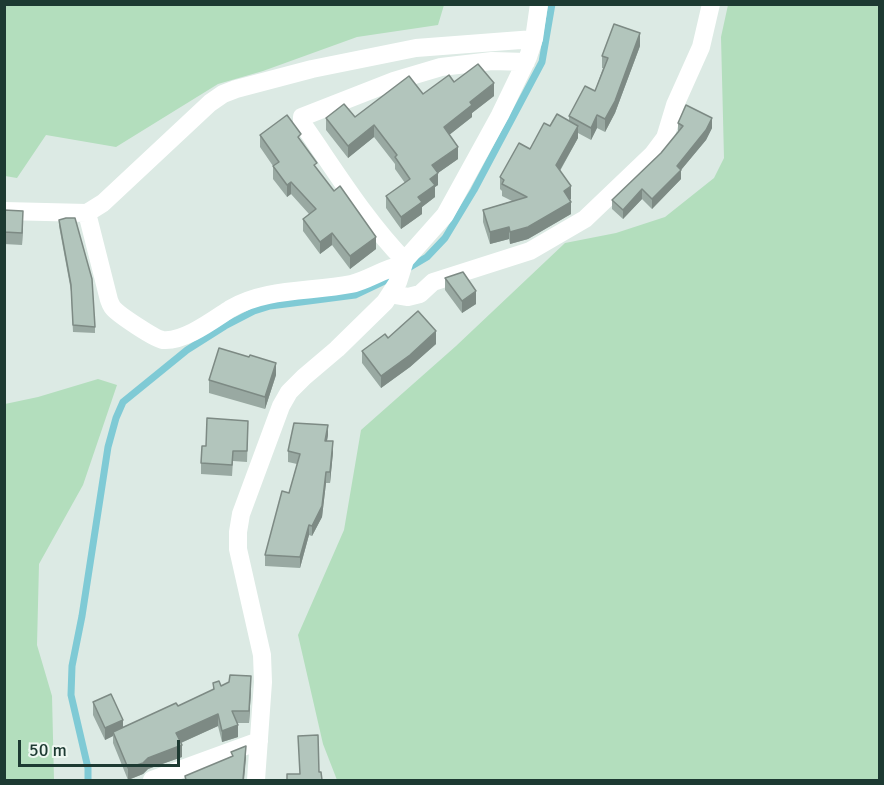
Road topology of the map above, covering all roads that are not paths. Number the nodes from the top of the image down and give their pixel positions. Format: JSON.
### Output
{"nodes":[{"id":1,"x":539,"y":4,"type":"edge"},
{"id":2,"x":711,"y":4,"type":"edge"},
{"id":3,"x":534,"y":39,"type":"junction"},
{"id":4,"x":526,"y":62,"type":"junction"},
{"id":5,"x":4,"y":211,"type":"edge"},
{"id":6,"x":87,"y":213,"type":"junction"},
{"id":7,"x":404,"y":263,"type":"junction"},
{"id":8,"x":390,"y":294,"type":"junction"},
{"id":9,"x":259,"y":741,"type":"junction"},
{"id":10,"x":152,"y":780,"type":"edge"},
{"id":11,"x":256,"y":780,"type":"edge"}],
"edges":[{"from":1,"to":3,"type":"street"},
{"from":2,"to":8,"type":"street"},
{"from":3,"to":4,"type":"street"},
{"from":3,"to":6,"type":"street"},
{"from":4,"to":7,"type":"street"},
{"from":4,"to":7,"type":"street"},
{"from":5,"to":6,"type":"street"},
{"from":6,"to":7,"type":"street"},
{"from":7,"to":8,"type":"street"},
{"from":8,"to":9,"type":"street"},
{"from":9,"to":10,"type":"street"},
{"from":9,"to":11,"type":"street"}]}
